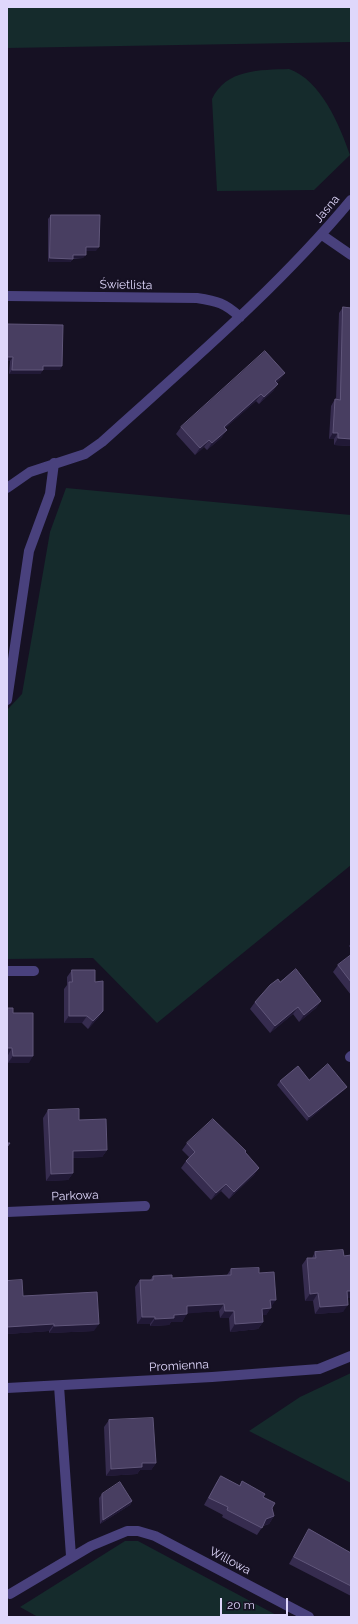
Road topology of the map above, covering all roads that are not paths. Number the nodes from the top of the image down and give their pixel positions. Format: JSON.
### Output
{"nodes":[{"id":1,"x":351,"y":200,"type":"edge"},
{"id":2,"x":322,"y":235,"type":"junction"},
{"id":3,"x":351,"y":255,"type":"edge"},
{"id":4,"x":7,"y":296,"type":"edge"},
{"id":5,"x":240,"y":317,"type":"junction"},
{"id":6,"x":54,"y":463,"type":"junction"},
{"id":7,"x":7,"y":488,"type":"edge"},
{"id":8,"x":7,"y":700,"type":"edge"},
{"id":9,"x":7,"y":971,"type":"edge"},
{"id":10,"x":34,"y":971,"type":"dead end"},
{"id":11,"x":145,"y":1206,"type":"dead end"},
{"id":12,"x":7,"y":1212,"type":"edge"},
{"id":13,"x":351,"y":1356,"type":"edge"},
{"id":14,"x":59,"y":1386,"type":"junction"},
{"id":15,"x":7,"y":1388,"type":"edge"},
{"id":16,"x":71,"y":1556,"type":"junction"},
{"id":17,"x":10,"y":1594,"type":"dead end"},
{"id":18,"x":309,"y":1617,"type":"edge"}],
"edges":[{"from":1,"to":2,"type":"street","name":"Jasna"},
{"from":2,"to":3,"type":"street"},
{"from":2,"to":5,"type":"street","name":"Jasna"},
{"from":4,"to":5,"type":"street","name":"Świetlista"},
{"from":5,"to":6,"type":"street","name":"Jasna"},
{"from":6,"to":7,"type":"street","name":"Jasna"},
{"from":6,"to":8,"type":"street"},
{"from":9,"to":10,"type":"street"},
{"from":11,"to":12,"type":"street","name":"Parkowa"},
{"from":13,"to":14,"type":"street","name":"Promienna"},
{"from":14,"to":15,"type":"street","name":"Promienna"},
{"from":14,"to":16,"type":"street"},
{"from":16,"to":17,"type":"street"},
{"from":16,"to":18,"type":"street","name":"Willowa"}]}
